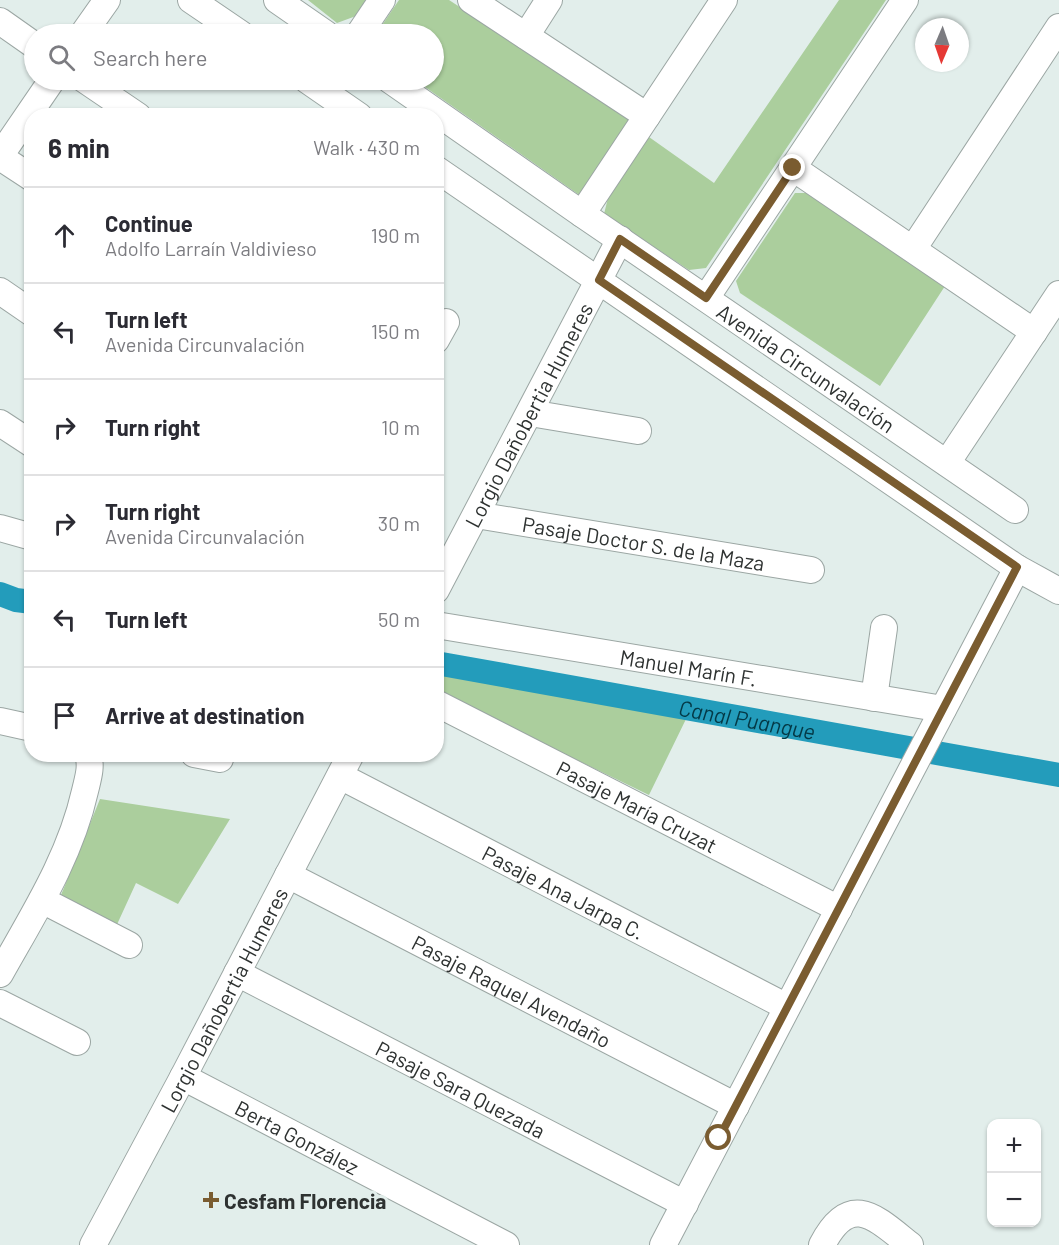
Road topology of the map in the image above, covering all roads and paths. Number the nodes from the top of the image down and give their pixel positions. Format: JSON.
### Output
{"nodes":[{"id":1,"x":106,"y":0,"type":"edge"},
{"id":2,"x":191,"y":0,"type":"edge"},
{"id":3,"x":277,"y":0,"type":"edge"},
{"id":4,"x":382,"y":0,"type":"edge"},
{"id":5,"x":471,"y":0,"type":"edge"},
{"id":6,"x":549,"y":0,"type":"edge"},
{"id":7,"x":724,"y":0,"type":"edge"},
{"id":8,"x":905,"y":0,"type":"edge"},
{"id":9,"x":0,"y":21,"type":"edge"},
{"id":10,"x":90,"y":24,"type":"edge"},
{"id":11,"x":226,"y":24,"type":"edge"},
{"id":12,"x":312,"y":24,"type":"edge"},
{"id":13,"x":366,"y":24,"type":"edge"},
{"id":14,"x":1059,"y":27,"type":"edge"},
{"id":15,"x":526,"y":36,"type":"junction"},
{"id":16,"x":24,"y":38,"type":"edge"},
{"id":17,"x":45,"y":90,"type":"edge"},
{"id":18,"x":100,"y":90,"type":"edge"},
{"id":19,"x":327,"y":90,"type":"edge"},
{"id":20,"x":404,"y":90,"type":"edge"},
{"id":21,"x":33,"y":108,"type":"edge"},
{"id":22,"x":126,"y":108,"type":"edge"},
{"id":23,"x":349,"y":108,"type":"edge"},
{"id":24,"x":430,"y":108,"type":"edge"},
{"id":25,"x":647,"y":116,"type":"junction"},
{"id":26,"x":444,"y":118,"type":"edge"},
{"id":27,"x":24,"y":121,"type":"edge"},
{"id":28,"x":0,"y":157,"type":"edge"},
{"id":29,"x":793,"y":168,"type":"junction"},
{"id":30,"x":24,"y":173,"type":"edge"},
{"id":31,"x":444,"y":174,"type":"edge"},
{"id":32,"x":582,"y":214,"type":"junction"},
{"id":33,"x":620,"y":239,"type":"junction"},
{"id":34,"x":912,"y":249,"type":"junction"},
{"id":35,"x":599,"y":280,"type":"junction"},
{"id":36,"x":0,"y":291,"type":"edge"},
{"id":37,"x":1059,"y":294,"type":"edge"},
{"id":38,"x":706,"y":298,"type":"junction"},
{"id":39,"x":24,"y":308,"type":"edge"},
{"id":40,"x":1034,"y":332,"type":"junction"},
{"id":41,"x":530,"y":413,"type":"junction"},
{"id":42,"x":0,"y":423,"type":"edge"},
{"id":43,"x":638,"y":431,"type":"dead end"},
{"id":44,"x":24,"y":439,"type":"edge"},
{"id":45,"x":946,"y":463,"type":"junction"},
{"id":46,"x":1015,"y":510,"type":"dead end"},
{"id":47,"x":476,"y":515,"type":"junction"},
{"id":48,"x":0,"y":528,"type":"edge"},
{"id":49,"x":24,"y":535,"type":"edge"},
{"id":50,"x":1017,"y":567,"type":"junction"},
{"id":51,"x":811,"y":570,"type":"dead end"},
{"id":52,"x":444,"y":575,"type":"edge"},
{"id":53,"x":1059,"y":591,"type":"edge"},
{"id":54,"x":444,"y":625,"type":"edge"},
{"id":55,"x":884,"y":628,"type":"dead end"},
{"id":56,"x":874,"y":698,"type":"junction"},
{"id":57,"x":444,"y":707,"type":"edge"},
{"id":58,"x":943,"y":709,"type":"junction"},
{"id":59,"x":0,"y":721,"type":"edge"},
{"id":60,"x":24,"y":726,"type":"edge"},
{"id":61,"x":89,"y":762,"type":"edge"},
{"id":62,"x":345,"y":765,"type":"edge"},
{"id":63,"x":288,"y":875,"type":"junction"},
{"id":64,"x":42,"y":900,"type":"junction"},
{"id":65,"x":839,"y":909,"type":"junction"},
{"id":66,"x":129,"y":945,"type":"dead end"},
{"id":67,"x":3,"y":959,"type":"edge"},
{"id":68,"x":237,"y":973,"type":"junction"},
{"id":69,"x":0,"y":1003,"type":"edge"},
{"id":70,"x":787,"y":1007,"type":"junction"},
{"id":71,"x":77,"y":1042,"type":"dead end"},
{"id":72,"x":183,"y":1077,"type":"junction"},
{"id":73,"x":736,"y":1106,"type":"junction"},
{"id":74,"x":685,"y":1204,"type":"junction"},
{"id":75,"x":93,"y":1245,"type":"edge"},
{"id":76,"x":506,"y":1245,"type":"edge"},
{"id":77,"x":663,"y":1245,"type":"edge"},
{"id":78,"x":822,"y":1245,"type":"edge"},
{"id":79,"x":910,"y":1245,"type":"edge"}],
"edges":[{"from":1,"to":10,"type":"street"},
{"from":2,"to":11,"type":"street"},
{"from":3,"to":12,"type":"street"},
{"from":4,"to":13,"type":"street"},
{"from":5,"to":15,"type":"street"},
{"from":6,"to":15,"type":"street"},
{"from":7,"to":25,"type":"street"},
{"from":8,"to":29,"type":"street"},
{"from":9,"to":16,"type":"street"},
{"from":14,"to":34,"type":"street"},
{"from":15,"to":25,"type":"street"},
{"from":17,"to":21,"type":"street"},
{"from":18,"to":22,"type":"street"},
{"from":19,"to":23,"type":"street"},
{"from":20,"to":24,"type":"street","name":"Avenida Circunvalación"},
{"from":25,"to":32,"type":"street"},
{"from":26,"to":32,"type":"street","name":"Avenida Circunvalación"},
{"from":27,"to":28,"type":"street"},
{"from":28,"to":30,"type":"street"},
{"from":29,"to":34,"type":"street"},
{"from":29,"to":38,"type":"street"},
{"from":31,"to":35,"type":"street"},
{"from":32,"to":33,"type":"street","name":"Avenida Circunvalación"},
{"from":33,"to":35,"type":"street","name":"Lorgio Dañobertia Humeres"},
{"from":33,"to":38,"type":"street","name":"Avenida Circunvalación"},
{"from":34,"to":40,"type":"street"},
{"from":35,"to":41,"type":"street","name":"Lorgio Dañobertia Humeres"},
{"from":35,"to":50,"type":"street"},
{"from":36,"to":39,"type":"street"},
{"from":37,"to":40,"type":"street"},
{"from":38,"to":45,"type":"street","name":"Avenida Circunvalación"},
{"from":40,"to":45,"type":"street"},
{"from":41,"to":43,"type":"street"},
{"from":41,"to":47,"type":"street","name":"Lorgio Dañobertia Humeres"},
{"from":42,"to":44,"type":"street"},
{"from":45,"to":46,"type":"street","name":"Avenida Circunvalación"},
{"from":47,"to":51,"type":"street","name":"Pasaje Doctor S. de la Maza"},
{"from":47,"to":52,"type":"street","name":"Lorgio Dañobertia Humeres"},
{"from":48,"to":49,"type":"street"},
{"from":50,"to":53,"type":"street"},
{"from":50,"to":58,"type":"street"},
{"from":54,"to":56,"type":"street","name":"Manuel Marín F."},
{"from":55,"to":56,"type":"street"},
{"from":56,"to":58,"type":"street","name":"Manuel Marín F."},
{"from":57,"to":65,"type":"street","name":"Pasaje María Cruzat"},
{"from":58,"to":65,"type":"street"},
{"from":59,"to":60,"type":"street"},
{"from":61,"to":64,"type":"street"},
{"from":62,"to":63,"type":"street","name":"Lorgio Dañobertia Humeres"},
{"from":62,"to":70,"type":"street","name":"Pasaje Ana Jarpa C."},
{"from":63,"to":68,"type":"street","name":"Lorgio Dañobertia Humeres"},
{"from":63,"to":73,"type":"street","name":"Pasaje Raquel Avendaño"},
{"from":64,"to":66,"type":"street"},
{"from":64,"to":67,"type":"street"},
{"from":65,"to":70,"type":"street"},
{"from":68,"to":72,"type":"street","name":"Lorgio Dañobertia Humeres"},
{"from":68,"to":74,"type":"street","name":"Pasaje Sara Quezada"},
{"from":69,"to":71,"type":"street"},
{"from":70,"to":73,"type":"street"},
{"from":72,"to":75,"type":"street","name":"Lorgio Dañobertia Humeres"},
{"from":72,"to":76,"type":"street","name":"Berta González"},
{"from":73,"to":74,"type":"street"},
{"from":74,"to":77,"type":"street"},
{"from":78,"to":79,"type":"street"}]}
